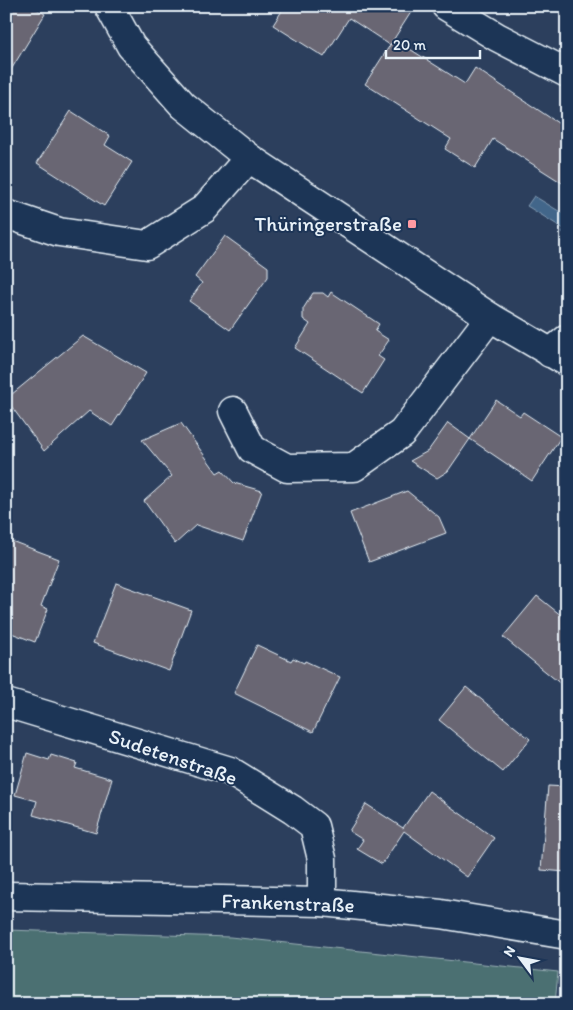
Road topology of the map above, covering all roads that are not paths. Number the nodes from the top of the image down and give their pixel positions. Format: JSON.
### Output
{"nodes":[{"id":1,"x":109,"y":6,"type":"edge"},
{"id":2,"x":446,"y":6,"type":"edge"},
{"id":3,"x":567,"y":73,"type":"edge"},
{"id":4,"x":249,"y":158,"type":"junction"},
{"id":5,"x":6,"y":214,"type":"edge"},
{"id":6,"x":490,"y":317,"type":"junction"},
{"id":7,"x":561,"y":351,"type":"edge"},
{"id":8,"x":233,"y":410,"type":"dead end"},
{"id":9,"x":6,"y":704,"type":"edge"},
{"id":10,"x":6,"y":896,"type":"edge"},
{"id":11,"x":322,"y":902,"type":"junction"},
{"id":12,"x":567,"y":935,"type":"edge"}],
"edges":[{"from":1,"to":4,"type":"street"},
{"from":2,"to":3,"type":"street"},
{"from":4,"to":5,"type":"street"},
{"from":4,"to":6,"type":"street"},
{"from":6,"to":7,"type":"street"},
{"from":6,"to":8,"type":"street"},
{"from":9,"to":11,"type":"street","name":"Sudetenstraße"},
{"from":10,"to":11,"type":"street","name":"Frankenstraße"},
{"from":11,"to":12,"type":"street","name":"Frankenstraße"}]}
